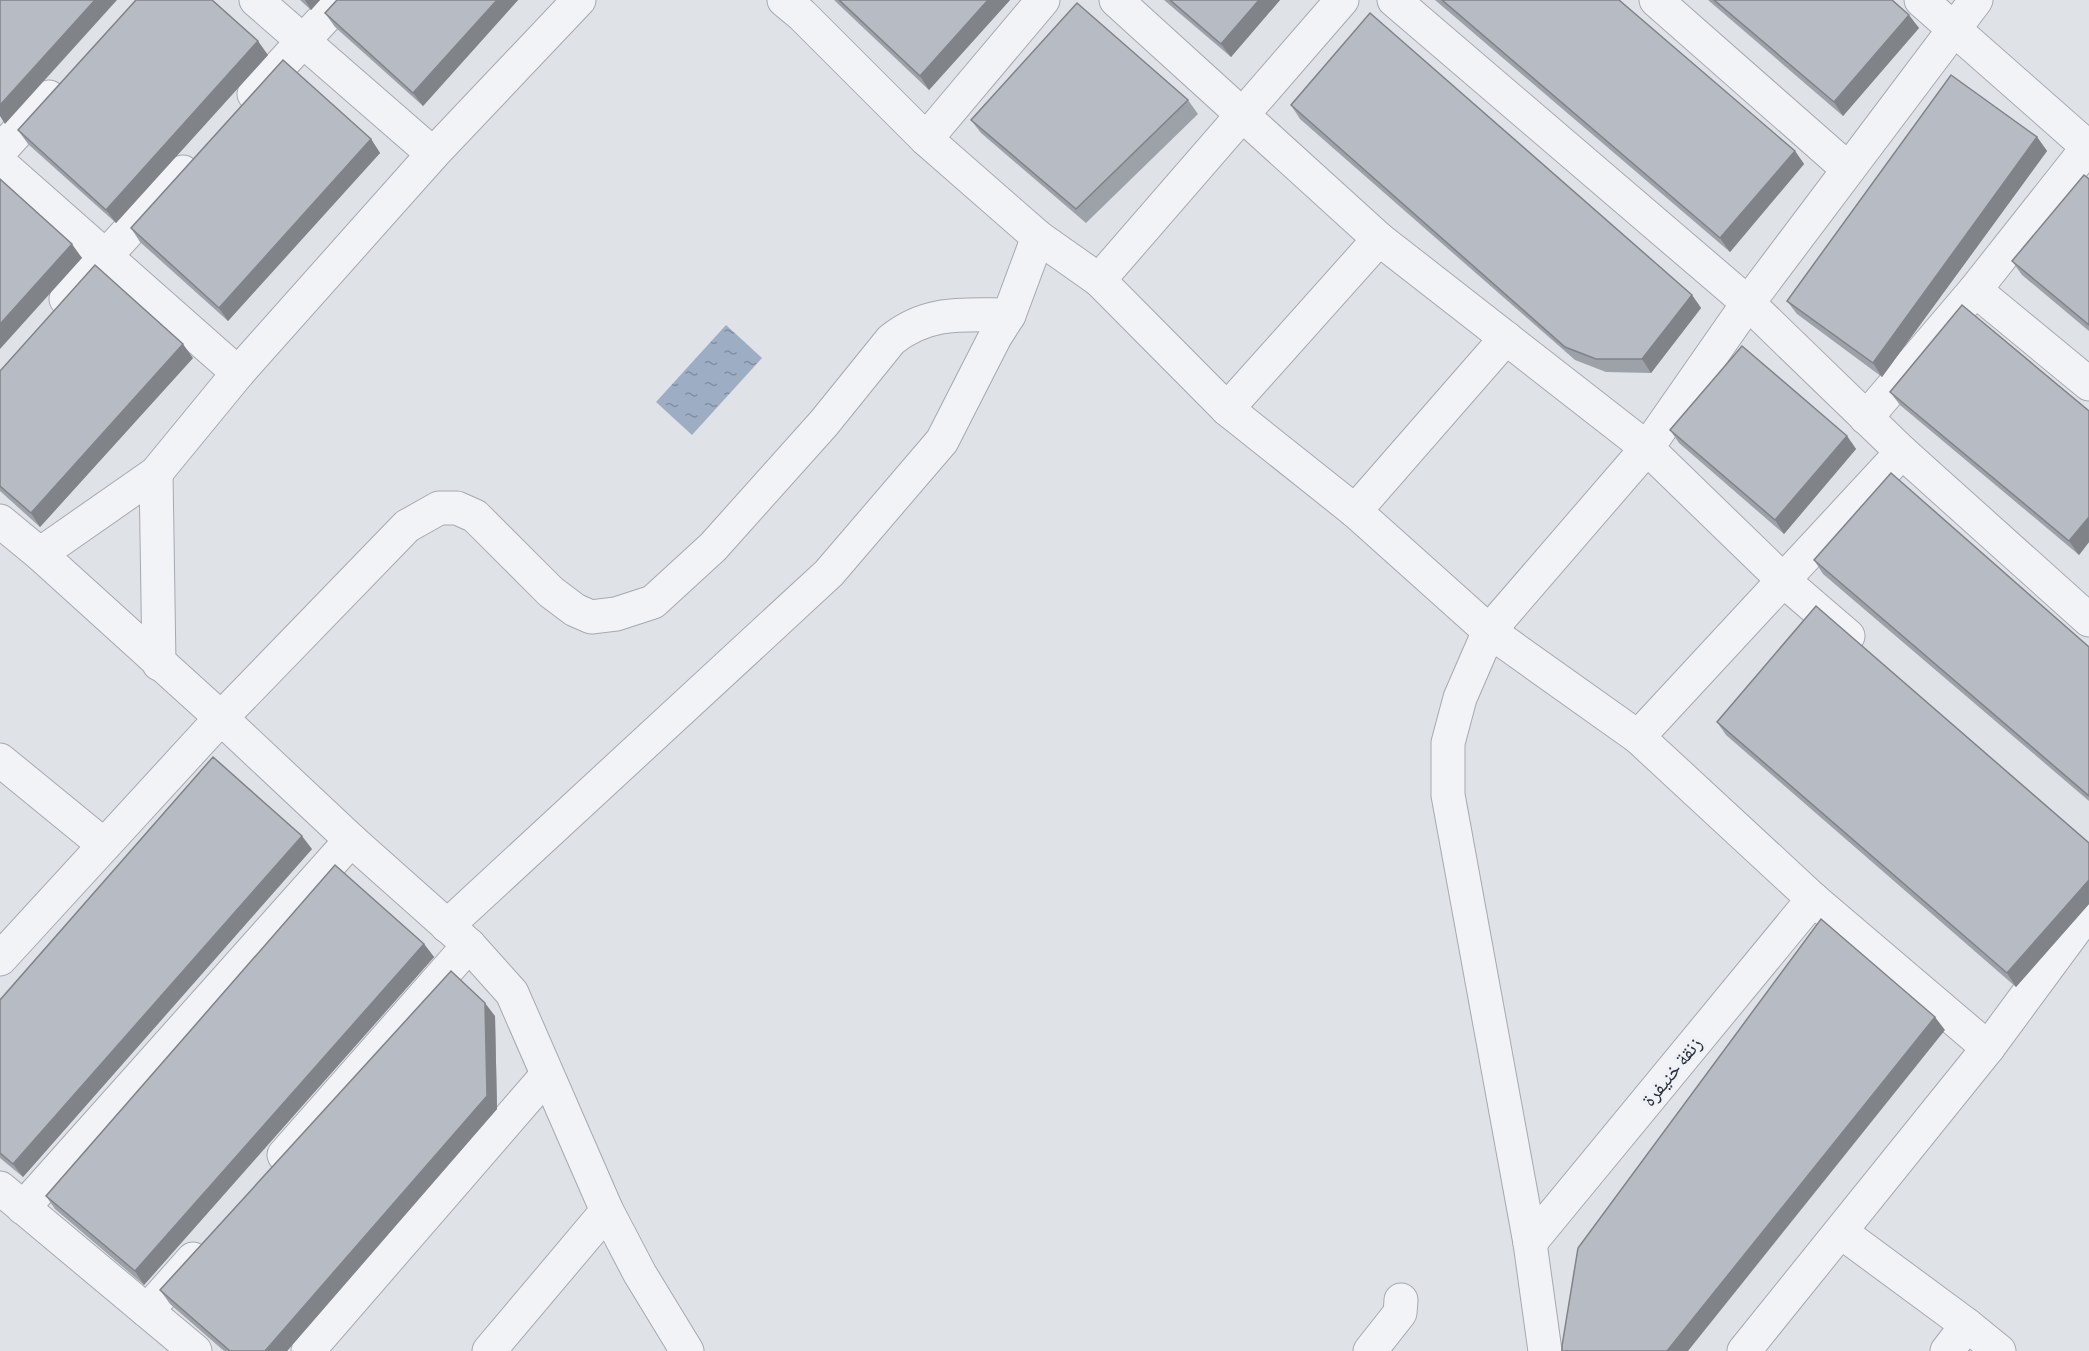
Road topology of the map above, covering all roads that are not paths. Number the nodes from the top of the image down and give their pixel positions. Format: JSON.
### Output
{"nodes":[{"id":1,"x":256,"y":0,"type":"edge"},
{"id":2,"x":341,"y":0,"type":"edge"},
{"id":3,"x":579,"y":0,"type":"edge"},
{"id":4,"x":1043,"y":0,"type":"edge"},
{"id":5,"x":1116,"y":0,"type":"edge"},
{"id":6,"x":1342,"y":0,"type":"edge"},
{"id":7,"x":1394,"y":0,"type":"edge"},
{"id":8,"x":1656,"y":0,"type":"edge"},
{"id":9,"x":1921,"y":0,"type":"edge"},
{"id":10,"x":1976,"y":0,"type":"edge"},
{"id":11,"x":801,"y":5,"type":"edge"},
{"id":12,"x":1954,"y":29,"type":"junction"},
{"id":13,"x":304,"y":41,"type":"junction"},
{"id":14,"x":69,"y":75,"type":"edge"},
{"id":15,"x":1243,"y":115,"type":"junction"},
{"id":16,"x":232,"y":119,"type":"edge"},
{"id":17,"x":927,"y":139,"type":"junction"},
{"id":18,"x":2089,"y":148,"type":"edge"},
{"id":19,"x":0,"y":151,"type":"edge"},
{"id":20,"x":200,"y":153,"type":"edge"},
{"id":21,"x":433,"y":154,"type":"junction"},
{"id":22,"x":0,"y":163,"type":"edge"},
{"id":23,"x":1848,"y":168,"type":"junction"},
{"id":24,"x":1038,"y":237,"type":"junction"},
{"id":25,"x":1379,"y":239,"type":"junction"},
{"id":26,"x":104,"y":256,"type":"junction"},
{"id":27,"x":1099,"y":280,"type":"junction"},
{"id":28,"x":1975,"y":290,"type":"junction"},
{"id":29,"x":1749,"y":303,"type":"junction"},
{"id":30,"x":1009,"y":315,"type":"junction"},
{"id":31,"x":48,"y":319,"type":"edge"},
{"id":32,"x":1506,"y":338,"type":"junction"},
{"id":33,"x":238,"y":373,"type":"junction"},
{"id":34,"x":2089,"y":384,"type":"edge"},
{"id":35,"x":1227,"y":410,"type":"junction"},
{"id":36,"x":1866,"y":418,"type":"junction"},
{"id":37,"x":1647,"y":448,"type":"junction"},
{"id":38,"x":1902,"y":452,"type":"junction"},
{"id":39,"x":156,"y":473,"type":"junction"},
{"id":40,"x":1355,"y":511,"type":"junction"},
{"id":41,"x":0,"y":521,"type":"edge"},
{"id":42,"x":40,"y":554,"type":"junction"},
{"id":43,"x":1784,"y":580,"type":"junction"},
{"id":44,"x":2084,"y":607,"type":"edge"},
{"id":45,"x":1489,"y":631,"type":"junction"},
{"id":46,"x":1874,"y":659,"type":"edge"},
{"id":47,"x":159,"y":663,"type":"junction"},
{"id":48,"x":221,"y":718,"type":"junction"},
{"id":49,"x":1638,"y":737,"type":"junction"},
{"id":50,"x":0,"y":760,"type":"edge"},
{"id":51,"x":351,"y":840,"type":"junction"},
{"id":52,"x":104,"y":845,"type":"junction"},
{"id":53,"x":1813,"y":899,"type":"junction"},
{"id":54,"x":2089,"y":911,"type":"edge"},
{"id":55,"x":458,"y":935,"type":"junction"},
{"id":56,"x":0,"y":959,"type":"edge"},
{"id":57,"x":1988,"y":1048,"type":"junction"},
{"id":58,"x":547,"y":1075,"type":"junction"},
{"id":59,"x":265,"y":1177,"type":"edge"},
{"id":60,"x":12,"y":1198,"type":"edge"},
{"id":61,"x":607,"y":1211,"type":"junction"},
{"id":62,"x":1841,"y":1232,"type":"junction"},
{"id":63,"x":210,"y":1239,"type":"edge"},
{"id":64,"x":1530,"y":1244,"type":"junction"},
{"id":65,"x":1401,"y":1300,"type":"dead end"},
{"id":66,"x":147,"y":1311,"type":"junction"},
{"id":67,"x":1967,"y":1325,"type":"junction"},
{"id":68,"x":195,"y":1351,"type":"edge"},
{"id":69,"x":308,"y":1351,"type":"edge"},
{"id":70,"x":489,"y":1351,"type":"edge"},
{"id":71,"x":687,"y":1351,"type":"edge"},
{"id":72,"x":1370,"y":1351,"type":"edge"},
{"id":73,"x":1545,"y":1351,"type":"edge"},
{"id":74,"x":1744,"y":1351,"type":"edge"},
{"id":75,"x":1947,"y":1351,"type":"edge"},
{"id":76,"x":1999,"y":1351,"type":"edge"}],
"edges":[{"from":1,"to":13,"type":"street"},
{"from":2,"to":13,"type":"street"},
{"from":3,"to":21,"type":"street"},
{"from":4,"to":17,"type":"street"},
{"from":5,"to":15,"type":"street"},
{"from":6,"to":15,"type":"street"},
{"from":7,"to":29,"type":"street"},
{"from":8,"to":23,"type":"street"},
{"from":9,"to":12,"type":"street"},
{"from":10,"to":12,"type":"street"},
{"from":11,"to":17,"type":"street"},
{"from":12,"to":18,"type":"street"},
{"from":12,"to":23,"type":"street"},
{"from":13,"to":16,"type":"street"},
{"from":13,"to":21,"type":"street"},
{"from":14,"to":19,"type":"street"},
{"from":15,"to":25,"type":"street"},
{"from":15,"to":27,"type":"street"},
{"from":17,"to":24,"type":"street"},
{"from":18,"to":28,"type":"street"},
{"from":20,"to":26,"type":"street"},
{"from":21,"to":33,"type":"street"},
{"from":22,"to":26,"type":"street"},
{"from":23,"to":29,"type":"street"},
{"from":24,"to":27,"type":"street"},
{"from":24,"to":30,"type":"street"},
{"from":25,"to":32,"type":"street"},
{"from":25,"to":35,"type":"street"},
{"from":26,"to":31,"type":"street"},
{"from":26,"to":33,"type":"street"},
{"from":27,"to":35,"type":"street"},
{"from":28,"to":34,"type":"street"},
{"from":28,"to":36,"type":"street"},
{"from":29,"to":36,"type":"street"},
{"from":29,"to":37,"type":"street"},
{"from":30,"to":48,"type":"street"},
{"from":30,"to":55,"type":"street"},
{"from":32,"to":37,"type":"street"},
{"from":32,"to":40,"type":"street"},
{"from":33,"to":39,"type":"street"},
{"from":35,"to":40,"type":"street"},
{"from":36,"to":38,"type":"street"},
{"from":37,"to":43,"type":"street"},
{"from":37,"to":45,"type":"street"},
{"from":38,"to":43,"type":"street"},
{"from":38,"to":44,"type":"street"},
{"from":39,"to":42,"type":"street"},
{"from":39,"to":47,"type":"street"},
{"from":40,"to":45,"type":"street"},
{"from":41,"to":42,"type":"street"},
{"from":42,"to":47,"type":"street"},
{"from":43,"to":46,"type":"street"},
{"from":43,"to":49,"type":"street"},
{"from":45,"to":49,"type":"street"},
{"from":45,"to":64,"type":"street"},
{"from":47,"to":48,"type":"street"},
{"from":48,"to":51,"type":"street"},
{"from":48,"to":52,"type":"street"},
{"from":49,"to":53,"type":"street"},
{"from":50,"to":52,"type":"street"},
{"from":51,"to":55,"type":"street"},
{"from":51,"to":60,"type":"street"},
{"from":52,"to":56,"type":"street"},
{"from":53,"to":57,"type":"street"},
{"from":53,"to":64,"type":"street","name":"زنقة خنيفرة"},
{"from":54,"to":57,"type":"street"},
{"from":55,"to":58,"type":"street"},
{"from":55,"to":59,"type":"street"},
{"from":57,"to":62,"type":"street"},
{"from":58,"to":61,"type":"street"},
{"from":58,"to":69,"type":"street"},
{"from":60,"to":66,"type":"street"},
{"from":61,"to":70,"type":"street"},
{"from":61,"to":71,"type":"street"},
{"from":62,"to":67,"type":"street"},
{"from":62,"to":74,"type":"street"},
{"from":63,"to":66,"type":"street"},
{"from":64,"to":73,"type":"street"},
{"from":65,"to":72,"type":"street"},
{"from":66,"to":68,"type":"street"},
{"from":67,"to":75,"type":"street"},
{"from":67,"to":76,"type":"street"}]}
